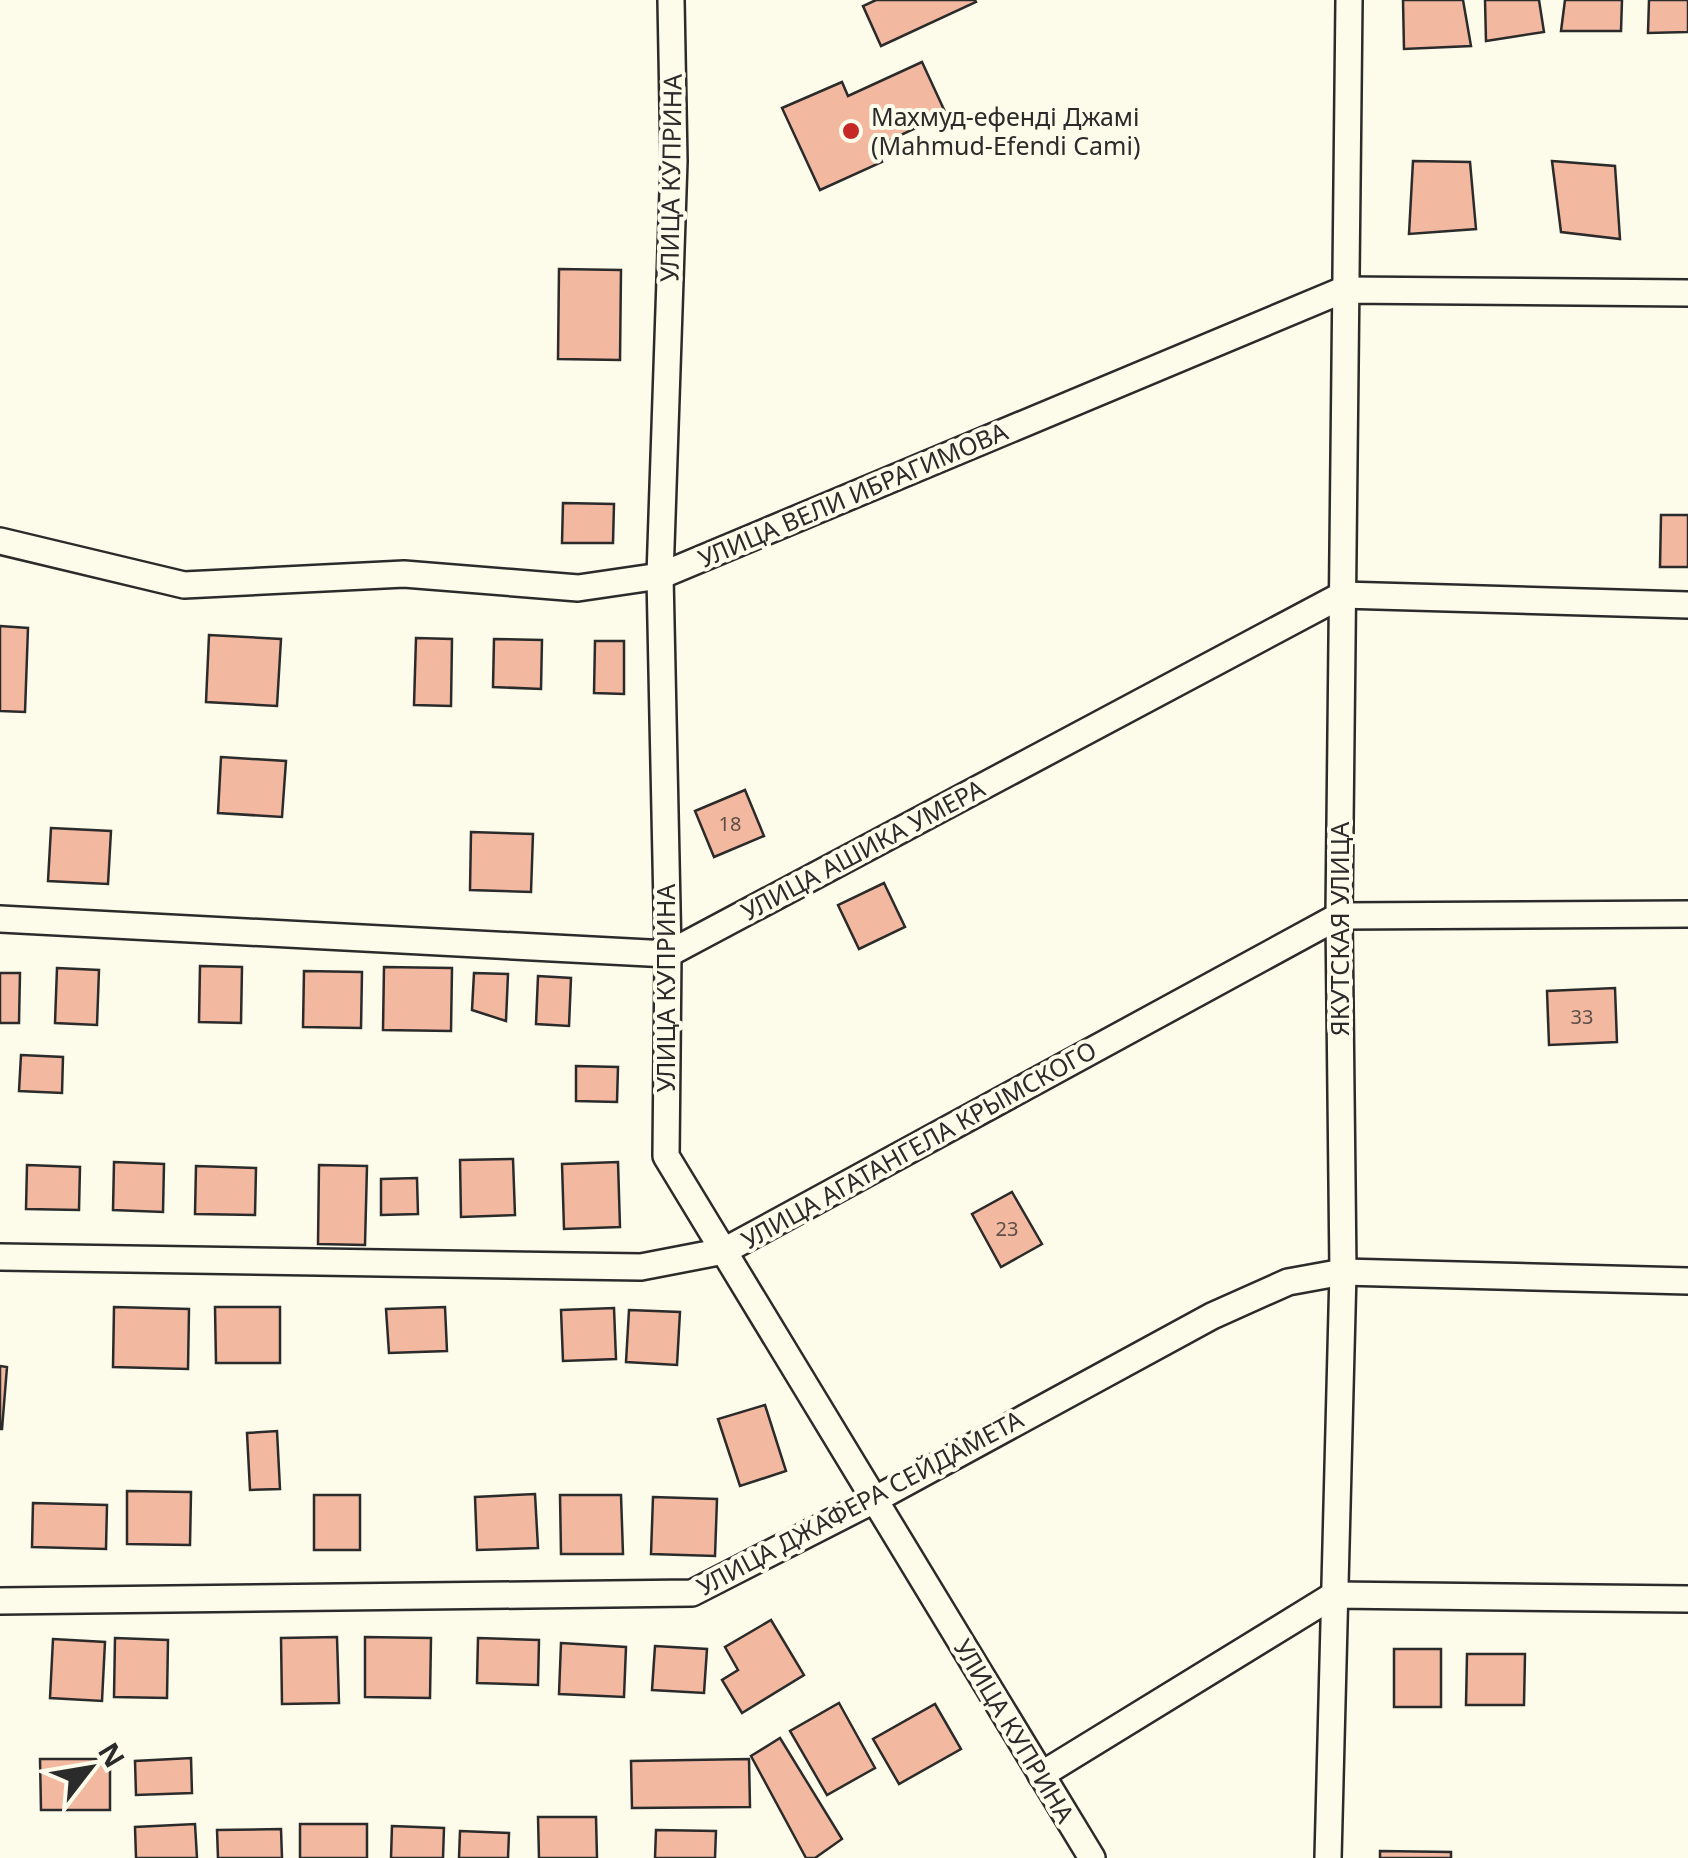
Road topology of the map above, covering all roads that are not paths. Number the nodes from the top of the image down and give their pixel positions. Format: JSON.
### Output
{"nodes":[{"id":1,"x":671,"y":0,"type":"edge"},
{"id":2,"x":1348,"y":0,"type":"edge"},
{"id":3,"x":1344,"y":290,"type":"junction"},
{"id":4,"x":1688,"y":293,"type":"edge"},
{"id":5,"x":0,"y":541,"type":"edge"},
{"id":6,"x":660,"y":576,"type":"junction"},
{"id":7,"x":1342,"y":595,"type":"junction"},
{"id":8,"x":1688,"y":605,"type":"edge"},
{"id":9,"x":1688,"y":914,"type":"edge"},
{"id":10,"x":1339,"y":916,"type":"junction"},
{"id":11,"x":0,"y":918,"type":"edge"},
{"id":12,"x":668,"y":954,"type":"junction"},
{"id":13,"x":724,"y":1251,"type":"junction"},
{"id":14,"x":0,"y":1257,"type":"edge"},
{"id":15,"x":1343,"y":1272,"type":"junction"},
{"id":16,"x":1688,"y":1281,"type":"edge"},
{"id":17,"x":874,"y":1500,"type":"junction"},
{"id":18,"x":1334,"y":1596,"type":"junction"},
{"id":19,"x":1688,"y":1600,"type":"edge"},
{"id":20,"x":0,"y":1601,"type":"edge"},
{"id":21,"x":1041,"y":1775,"type":"junction"},
{"id":22,"x":1092,"y":1858,"type":"edge"},
{"id":23,"x":1328,"y":1858,"type":"edge"}],
"edges":[{"from":1,"to":6,"type":"street","name":"УЛИЦА КУПРИНА"},
{"from":2,"to":3,"type":"street","name":"ЯКУТСКАЯ УЛИЦА"},
{"from":3,"to":4,"type":"street","name":"УЛИЦА ВЕЛИ ИБРАГИМОВА"},
{"from":3,"to":6,"type":"street","name":"УЛИЦА ВЕЛИ ИБРАГИМОВА"},
{"from":3,"to":7,"type":"street","name":"ЯКУТСКАЯ УЛИЦА"},
{"from":5,"to":6,"type":"street","name":"УЛИЦА ВЕЛИ ИБРАГИМОВА"},
{"from":6,"to":12,"type":"street","name":"УЛИЦА КУПРИНА"},
{"from":7,"to":8,"type":"street","name":"УЛИЦА АШИКА УМЕРА"},
{"from":7,"to":10,"type":"street","name":"ЯКУТСКАЯ УЛИЦА"},
{"from":7,"to":12,"type":"street","name":"УЛИЦА АШИКА УМЕРА"},
{"from":9,"to":10,"type":"street","name":"УЛИЦА АГАТАНГЕЛА КРЫМСКОГО"},
{"from":10,"to":13,"type":"street","name":"УЛИЦА АГАТАНГЕЛА КРЫМСКОГО"},
{"from":10,"to":15,"type":"street","name":"ЯКУТСКАЯ УЛИЦА"},
{"from":11,"to":12,"type":"street"},
{"from":12,"to":13,"type":"street","name":"УЛИЦА КУПРИНА"},
{"from":13,"to":14,"type":"street","name":"УЛИЦА АГАТАНГЕЛА КРЫМСКОГО"},
{"from":13,"to":17,"type":"street","name":"УЛИЦА КУПРИНА"},
{"from":15,"to":16,"type":"street","name":"УЛИЦА ДЖАФЕРА СЕЙДАМЕТА"},
{"from":15,"to":17,"type":"street","name":"УЛИЦА ДЖАФЕРА СЕЙДАМЕТА"},
{"from":15,"to":18,"type":"street","name":"ЯКУТСКАЯ УЛИЦА"},
{"from":17,"to":20,"type":"street","name":"УЛИЦА ДЖАФЕРА СЕЙДАМЕТА"},
{"from":17,"to":21,"type":"street","name":"УЛИЦА КУПРИНА"},
{"from":18,"to":19,"type":"street"},
{"from":18,"to":21,"type":"street"},
{"from":18,"to":23,"type":"street","name":"ЯКУТСКАЯ УЛИЦА"},
{"from":21,"to":22,"type":"street","name":"УЛИЦА КУПРИНА"}]}
